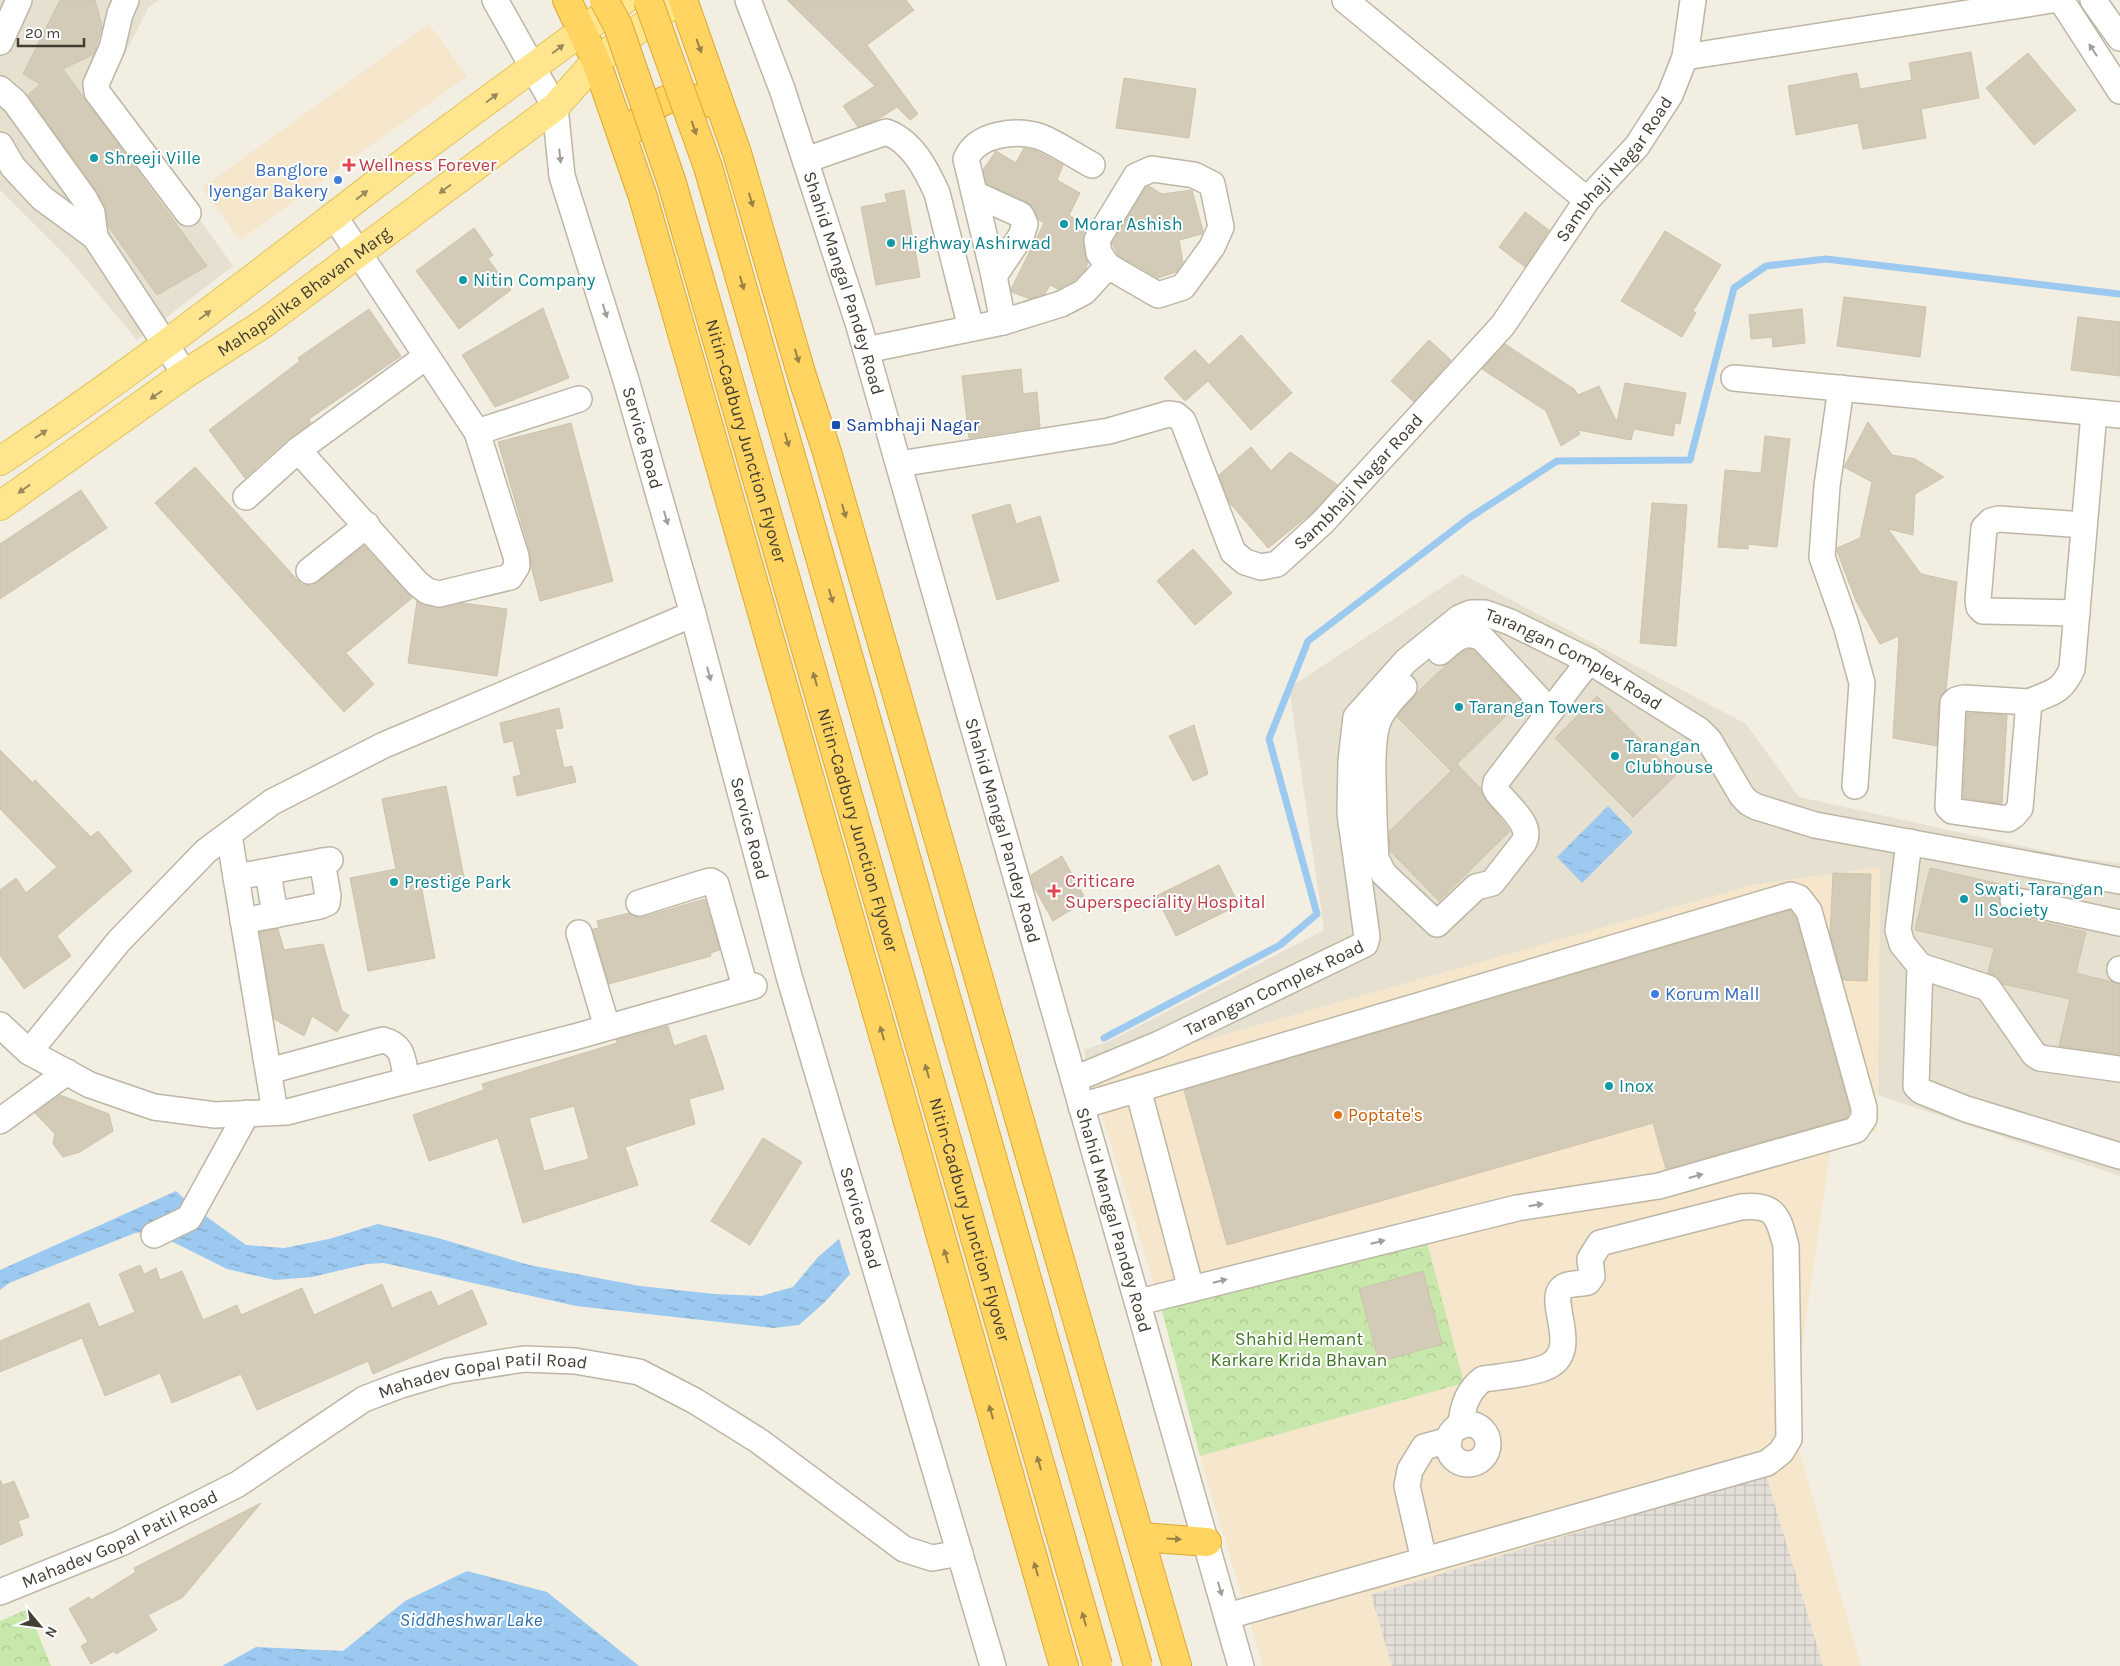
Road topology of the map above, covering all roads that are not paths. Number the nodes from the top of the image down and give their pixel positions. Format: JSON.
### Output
{"nodes":[{"id":1,"x":19,"y":0,"type":"edge"},
{"id":2,"x":126,"y":0,"type":"edge"},
{"id":3,"x":495,"y":0,"type":"edge"},
{"id":4,"x":567,"y":0,"type":"edge"},
{"id":5,"x":604,"y":0,"type":"edge"},
{"id":6,"x":624,"y":0,"type":"edge"},
{"id":7,"x":648,"y":0,"type":"edge"},
{"id":8,"x":678,"y":0,"type":"edge"},
{"id":9,"x":683,"y":0,"type":"edge"},
{"id":10,"x":748,"y":0,"type":"edge"},
{"id":11,"x":1345,"y":0,"type":"edge"},
{"id":12,"x":1694,"y":0,"type":"edge"},
{"id":13,"x":2052,"y":0,"type":"edge"},
{"id":14,"x":2061,"y":0,"type":"edge"},
{"id":15,"x":2093,"y":0,"type":"edge"},
{"id":16,"x":583,"y":30,"type":"junction"},
{"id":17,"x":2120,"y":38,"type":"edge"},
{"id":18,"x":0,"y":42,"type":"edge"},
{"id":19,"x":1685,"y":57,"type":"junction"},
{"id":20,"x":596,"y":61,"type":"junction"},
{"id":21,"x":533,"y":68,"type":"junction"},
{"id":22,"x":0,"y":89,"type":"edge"},
{"id":23,"x":2120,"y":91,"type":"edge"},
{"id":24,"x":554,"y":107,"type":"junction"},
{"id":25,"x":723,"y":113,"type":"junction"},
{"id":26,"x":624,"y":141,"type":"junction"},
{"id":27,"x":0,"y":145,"type":"edge"},
{"id":28,"x":806,"y":160,"type":"junction"},
{"id":29,"x":1092,"y":165,"type":"dead end"},
{"id":30,"x":975,"y":194,"type":"junction"},
{"id":31,"x":1587,"y":200,"type":"junction"},
{"id":32,"x":188,"y":213,"type":"dead end"},
{"id":33,"x":334,"y":216,"type":"junction"},
{"id":34,"x":95,"y":237,"type":"junction"},
{"id":35,"x":358,"y":253,"type":"junction"},
{"id":36,"x":1108,"y":266,"type":"junction"},
{"id":37,"x":994,"y":276,"type":"junction"},
{"id":38,"x":1002,"y":322,"type":"junction"},
{"id":39,"x":971,"y":328,"type":"junction"},
{"id":40,"x":166,"y":344,"type":"junction"},
{"id":41,"x":866,"y":350,"type":"junction"},
{"id":42,"x":427,"y":356,"type":"junction"},
{"id":43,"x":185,"y":374,"type":"junction"},
{"id":44,"x":1734,"y":378,"type":"dead end"},
{"id":45,"x":1841,"y":388,"type":"junction"},
{"id":46,"x":94,"y":397,"type":"junction"},
{"id":47,"x":579,"y":399,"type":"dead end"},
{"id":48,"x":2094,"y":414,"type":"junction"},
{"id":49,"x":2120,"y":415,"type":"edge"},
{"id":50,"x":117,"y":422,"type":"junction"},
{"id":51,"x":477,"y":432,"type":"junction"},
{"id":52,"x":298,"y":450,"type":"junction"},
{"id":53,"x":0,"y":461,"type":"edge"},
{"id":54,"x":898,"y":464,"type":"junction"},
{"id":55,"x":246,"y":498,"type":"dead end"},
{"id":56,"x":0,"y":506,"type":"edge"},
{"id":57,"x":2076,"y":524,"type":"junction"},
{"id":58,"x":367,"y":526,"type":"junction"},
{"id":59,"x":309,"y":571,"type":"dead end"},
{"id":60,"x":2069,"y":613,"type":"junction"},
{"id":61,"x":693,"y":614,"type":"junction"},
{"id":62,"x":1589,"y":661,"type":"junction"},
{"id":63,"x":2029,"y":702,"type":"junction"},
{"id":64,"x":1550,"y":711,"type":"junction"},
{"id":65,"x":1855,"y":786,"type":"dead end"},
{"id":66,"x":1363,"y":821,"type":"junction"},
{"id":67,"x":229,"y":835,"type":"junction"},
{"id":68,"x":1908,"y":842,"type":"junction"},
{"id":69,"x":268,"y":872,"type":"junction"},
{"id":70,"x":236,"y":877,"type":"junction"},
{"id":71,"x":2120,"y":881,"type":"edge"},
{"id":72,"x":2013,"y":900,"type":"dead end"},
{"id":73,"x":639,"y":903,"type":"dead end"},
{"id":74,"x":275,"y":915,"type":"junction"},
{"id":75,"x":244,"y":921,"type":"junction"},
{"id":76,"x":2120,"y":923,"type":"edge"},
{"id":77,"x":579,"y":933,"type":"dead end"},
{"id":78,"x":1920,"y":966,"type":"junction"},
{"id":79,"x":0,"y":1025,"type":"edge"},
{"id":80,"x":607,"y":1028,"type":"junction"},
{"id":81,"x":29,"y":1052,"type":"junction"},
{"id":82,"x":2120,"y":1069,"type":"edge"},
{"id":83,"x":269,"y":1071,"type":"junction"},
{"id":84,"x":67,"y":1072,"type":"junction"},
{"id":85,"x":1075,"y":1079,"type":"junction"},
{"id":86,"x":408,"y":1080,"type":"junction"},
{"id":87,"x":1138,"y":1089,"type":"junction"},
{"id":88,"x":1081,"y":1106,"type":"junction"},
{"id":89,"x":276,"y":1112,"type":"junction"},
{"id":90,"x":247,"y":1113,"type":"junction"},
{"id":91,"x":0,"y":1121,"type":"edge"},
{"id":92,"x":2120,"y":1156,"type":"edge"},
{"id":93,"x":154,"y":1235,"type":"dead end"},
{"id":94,"x":1191,"y":1288,"type":"junction"},
{"id":95,"x":1139,"y":1302,"type":"junction"},
{"id":96,"x":1141,"y":1537,"type":"junction"},
{"id":97,"x":1207,"y":1542,"type":"junction"},
{"id":98,"x":960,"y":1553,"type":"junction"},
{"id":99,"x":1424,"y":1560,"type":"junction"},
{"id":100,"x":0,"y":1592,"type":"edge"},
{"id":101,"x":1228,"y":1616,"type":"junction"},
{"id":102,"x":993,"y":1666,"type":"edge"},
{"id":103,"x":1064,"y":1666,"type":"edge"},
{"id":104,"x":1098,"y":1666,"type":"edge"},
{"id":105,"x":1138,"y":1666,"type":"edge"},
{"id":106,"x":1177,"y":1666,"type":"edge"},
{"id":107,"x":1242,"y":1666,"type":"edge"}],
"edges":[{"from":1,"to":18,"type":"street"},
{"from":2,"to":32,"type":"street"},
{"from":3,"to":21,"type":"street","name":"Service Road"},
{"from":4,"to":16,"type":"highway"},
{"from":104,"to":5,"type":"highway","name":"Nitin-Cadbury Junction Flyover","one_way":true,"bridge":true},
{"from":6,"to":16,"type":"main road"},
{"from":7,"to":105,"type":"highway","one_way":true,"bridge":true},
{"from":8,"to":20,"type":"main road","name":"Mahapalika Bhavan Marg"},
{"from":9,"to":25,"type":"highway","one_way":true},
{"from":10,"to":28,"type":"street","name":"Shahid Mangal Pandey Road"},
{"from":11,"to":31,"type":"street"},
{"from":12,"to":19,"type":"street","name":"Sambhaji Nagar Road"},
{"from":13,"to":19,"type":"street"},
{"from":23,"to":14,"type":"street","one_way":true},
{"from":15,"to":17,"type":"street"},
{"from":16,"to":20,"type":"highway"},
{"from":21,"to":16,"type":"main road","one_way":true},
{"from":19,"to":31,"type":"street","name":"Sambhaji Nagar Road"},
{"from":20,"to":24,"type":"main road","name":"Mahapalika Bhavan Marg"},
{"from":20,"to":26,"type":"highway"},
{"from":21,"to":24,"type":"street","name":"Service Road"},
{"from":33,"to":21,"type":"main road","one_way":true},
{"from":22,"to":34,"type":"street"},
{"from":24,"to":35,"type":"main road","name":"Mahapalika Bhavan Marg","one_way":true},
{"from":24,"to":61,"type":"street","name":"Service Road","one_way":true},
{"from":25,"to":26,"type":"highway"},
{"from":25,"to":96,"type":"highway","one_way":true},
{"from":103,"to":26,"type":"highway","one_way":true},
{"from":27,"to":34,"type":"street"},
{"from":28,"to":39,"type":"street"},
{"from":28,"to":41,"type":"street","name":"Shahid Mangal Pandey Road"},
{"from":29,"to":30,"type":"street"},
{"from":30,"to":37,"type":"street"},
{"from":30,"to":37,"type":"street"},
{"from":31,"to":54,"type":"street","name":"Sambhaji Nagar Road"},
{"from":33,"to":35,"type":"street"},
{"from":40,"to":33,"type":"main road","one_way":true},
{"from":34,"to":40,"type":"street"},
{"from":35,"to":42,"type":"street"},
{"from":35,"to":43,"type":"main road","name":"Mahapalika Bhavan Marg"},
{"from":36,"to":36,"type":"street"},
{"from":36,"to":38,"type":"street"},
{"from":37,"to":38,"type":"street"},
{"from":38,"to":39,"type":"street"},
{"from":39,"to":41,"type":"street"},
{"from":40,"to":43,"type":"street"},
{"from":40,"to":46,"type":"main road"},
{"from":41,"to":54,"type":"street","name":"Shahid Mangal Pandey Road"},
{"from":42,"to":51,"type":"street"},
{"from":42,"to":52,"type":"street"},
{"from":43,"to":50,"type":"main road","name":"Mahapalika Bhavan Marg","one_way":true},
{"from":44,"to":45,"type":"street"},
{"from":45,"to":48,"type":"street"},
{"from":45,"to":65,"type":"street"},
{"from":46,"to":50,"type":"main road"},
{"from":53,"to":46,"type":"main road","one_way":true},
{"from":47,"to":51,"type":"street"},
{"from":48,"to":49,"type":"street"},
{"from":48,"to":57,"type":"street"},
{"from":50,"to":56,"type":"main road","name":"Mahapalika Bhavan Marg","one_way":true},
{"from":51,"to":58,"type":"street"},
{"from":52,"to":55,"type":"street"},
{"from":52,"to":58,"type":"street"},
{"from":54,"to":85,"type":"street","name":"Shahid Mangal Pandey Road"},
{"from":57,"to":60,"type":"street"},
{"from":57,"to":60,"type":"street"},
{"from":58,"to":59,"type":"street"},
{"from":60,"to":63,"type":"street"},
{"from":61,"to":67,"type":"street"},
{"from":61,"to":98,"type":"street","name":"Service Road","one_way":true},
{"from":62,"to":64,"type":"street"},
{"from":62,"to":66,"type":"street","name":"Tarangan Complex Road"},
{"from":62,"to":68,"type":"street","name":"Tarangan Complex Road"},
{"from":63,"to":63,"type":"street"},
{"from":64,"to":66,"type":"street"},
{"from":64,"to":66,"type":"street"},
{"from":66,"to":85,"type":"street","name":"Tarangan Complex Road"},
{"from":67,"to":70,"type":"street"},
{"from":67,"to":81,"type":"street"},
{"from":68,"to":71,"type":"street","name":"Tarangan Complex Road"},
{"from":68,"to":78,"type":"street"},
{"from":69,"to":70,"type":"street"},
{"from":69,"to":74,"type":"street"},
{"from":69,"to":74,"type":"street"},
{"from":70,"to":75,"type":"street"},
{"from":72,"to":76,"type":"street"},
{"from":73,"to":80,"type":"street"},
{"from":74,"to":75,"type":"street"},
{"from":75,"to":83,"type":"street"},
{"from":77,"to":80,"type":"street"},
{"from":78,"to":82,"type":"street"},
{"from":78,"to":92,"type":"street"},
{"from":79,"to":81,"type":"street"},
{"from":80,"to":86,"type":"street"},
{"from":81,"to":84,"type":"street"},
{"from":83,"to":86,"type":"street"},
{"from":83,"to":89,"type":"street"},
{"from":84,"to":90,"type":"street"},
{"from":84,"to":91,"type":"street"},
{"from":85,"to":88,"type":"street","name":"Shahid Mangal Pandey Road"},
{"from":86,"to":89,"type":"street"},
{"from":87,"to":88,"type":"street"},
{"from":87,"to":94,"type":"street"},
{"from":94,"to":87,"type":"street","one_way":true},
{"from":88,"to":95,"type":"street","name":"Shahid Mangal Pandey Road"},
{"from":89,"to":90,"type":"street"},
{"from":90,"to":93,"type":"street"},
{"from":94,"to":95,"type":"street"},
{"from":95,"to":97,"type":"street","name":"Shahid Mangal Pandey Road"},
{"from":96,"to":97,"type":"highway","one_way":true},
{"from":96,"to":106,"type":"highway"},
{"from":97,"to":101,"type":"street","name":"Shahid Mangal Pandey Road","one_way":true},
{"from":98,"to":100,"type":"street","name":"Mahadev Gopal Patil Road"},
{"from":98,"to":102,"type":"street","name":"Service Road"},
{"from":99,"to":99,"type":"street"},
{"from":99,"to":101,"type":"street"},
{"from":101,"to":107,"type":"street","name":"Shahid Mangal Pandey Road"}]}
